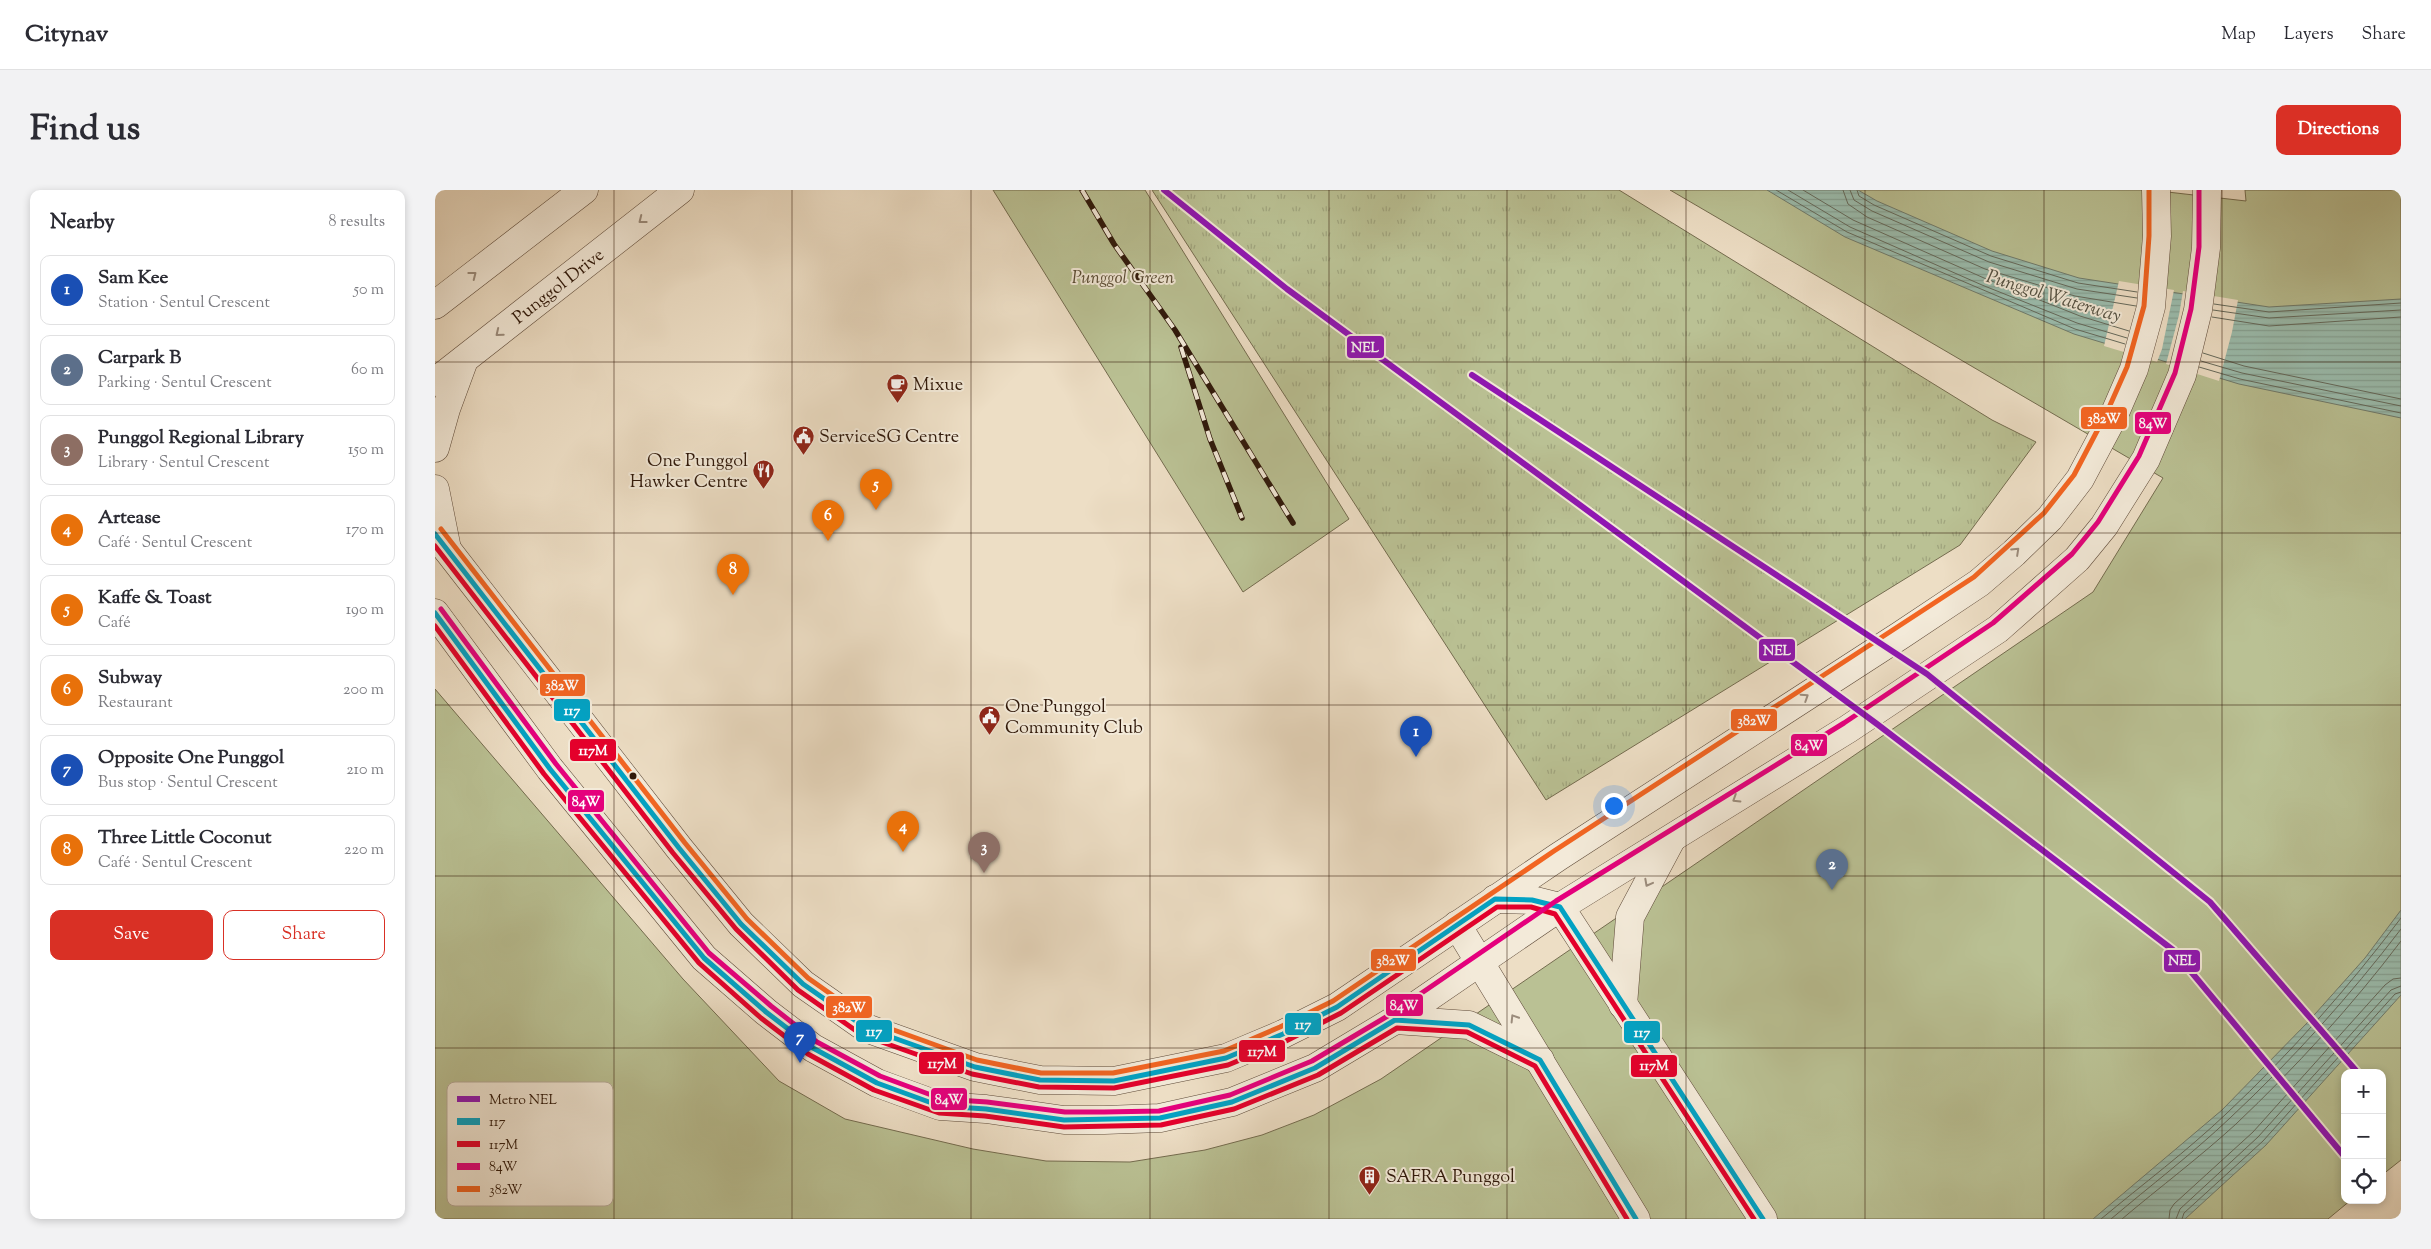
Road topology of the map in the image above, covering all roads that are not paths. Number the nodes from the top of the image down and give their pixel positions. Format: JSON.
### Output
{"nodes":[{"id":1,"x":584,"y":190,"type":"edge"},
{"id":2,"x":680,"y":190,"type":"edge"},
{"id":3,"x":2156,"y":190,"type":"edge"},
{"id":4,"x":2207,"y":190,"type":"edge"},
{"id":5,"x":435,"y":305,"type":"edge"},
{"id":6,"x":465,"y":360,"type":"junction"},
{"id":7,"x":435,"y":382,"type":"edge"},
{"id":8,"x":435,"y":448,"type":"edge"},
{"id":9,"x":435,"y":489,"type":"edge"},
{"id":10,"x":441,"y":542,"type":"edge"},
{"id":11,"x":435,"y":613,"type":"edge"},
{"id":12,"x":1671,"y":840,"type":"junction"},
{"id":13,"x":1495,"y":899,"type":"junction"},
{"id":14,"x":1560,"y":907,"type":"junction"},
{"id":15,"x":1457,"y":926,"type":"junction"},
{"id":16,"x":1480,"y":962,"type":"junction"},
{"id":17,"x":1623,"y":1005,"type":"junction"},
{"id":18,"x":1395,"y":1020,"type":"junction"},
{"id":19,"x":1540,"y":1060,"type":"junction"},
{"id":20,"x":1636,"y":1219,"type":"edge"},
{"id":21,"x":1763,"y":1219,"type":"edge"}],
"edges":[{"from":5,"to":1,"type":"street","one_way":true},
{"from":2,"to":6,"type":"street","name":"Punggol Drive","one_way":true},
{"from":13,"to":3,"type":"street","one_way":true},
{"from":4,"to":12,"type":"street","one_way":true},
{"from":6,"to":7,"type":"street","name":"Punggol Drive"},
{"from":6,"to":8,"type":"street"},
{"from":9,"to":10,"type":"street"},
{"from":10,"to":15,"type":"street"},
{"from":11,"to":18,"type":"street"},
{"from":12,"to":14,"type":"street"},
{"from":12,"to":17,"type":"street","one_way":true},
{"from":13,"to":14,"type":"street"},
{"from":13,"to":15,"type":"street"},
{"from":14,"to":16,"type":"street"},
{"from":14,"to":17,"type":"street"},
{"from":15,"to":16,"type":"street"},
{"from":16,"to":18,"type":"street"},
{"from":19,"to":16,"type":"street","one_way":true},
{"from":17,"to":21,"type":"street"},
{"from":18,"to":19,"type":"street"},
{"from":19,"to":20,"type":"street"}]}
